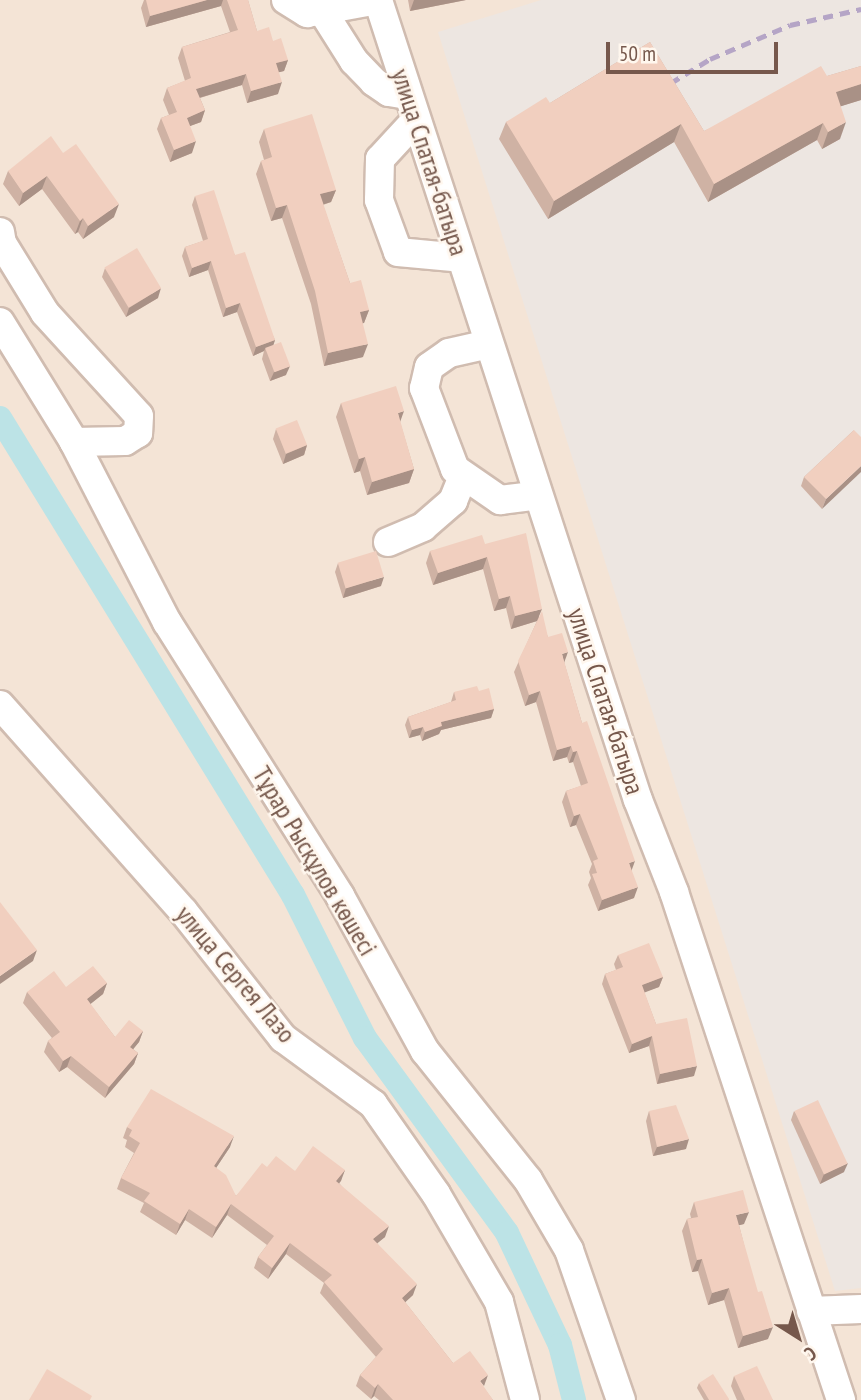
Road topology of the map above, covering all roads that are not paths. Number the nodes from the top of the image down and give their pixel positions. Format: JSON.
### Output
{"nodes":[{"id":1,"x":286,"y":0,"type":"edge"},
{"id":2,"x":378,"y":0,"type":"edge"},
{"id":3,"x":323,"y":12,"type":"junction"},
{"id":4,"x":411,"y":108,"type":"junction"},
{"id":5,"x":0,"y":232,"type":"edge"},
{"id":6,"x":461,"y":258,"type":"junction"},
{"id":7,"x":0,"y":322,"type":"edge"},
{"id":8,"x":489,"y":344,"type":"junction"},
{"id":9,"x":74,"y":442,"type":"junction"},
{"id":10,"x":463,"y":476,"type":"junction"},
{"id":11,"x":538,"y":495,"type":"junction"},
{"id":12,"x":388,"y":542,"type":"dead end"},
{"id":13,"x":0,"y":705,"type":"edge"},
{"id":14,"x":861,"y":1309,"type":"edge"},
{"id":15,"x":811,"y":1311,"type":"junction"},
{"id":16,"x":525,"y":1400,"type":"edge"},
{"id":17,"x":621,"y":1400,"type":"edge"},
{"id":18,"x":841,"y":1400,"type":"edge"}],
"edges":[{"from":1,"to":3,"type":"street"},
{"from":2,"to":3,"type":"street"},
{"from":2,"to":4,"type":"street","name":"улица Спатая-батыра"},
{"from":3,"to":4,"type":"street"},
{"from":4,"to":6,"type":"street","name":"улица Спатая-батыра"},
{"from":4,"to":6,"type":"street"},
{"from":5,"to":9,"type":"street"},
{"from":6,"to":8,"type":"street","name":"улица Спатая-батыра"},
{"from":7,"to":9,"type":"street","name":"Тұрар Рысқұлов көшесі"},
{"from":8,"to":10,"type":"street"},
{"from":8,"to":11,"type":"street","name":"улица Спатая-батыра"},
{"from":9,"to":17,"type":"street","name":"Тұрар Рысқұлов көшесі"},
{"from":10,"to":11,"type":"street"},
{"from":10,"to":12,"type":"street"},
{"from":11,"to":15,"type":"street","name":"улица Спатая-батыра"},
{"from":13,"to":16,"type":"street","name":"улица Сергея Лазо"},
{"from":14,"to":15,"type":"street"},
{"from":15,"to":18,"type":"street","name":"улица Спатая-батыра"}]}
